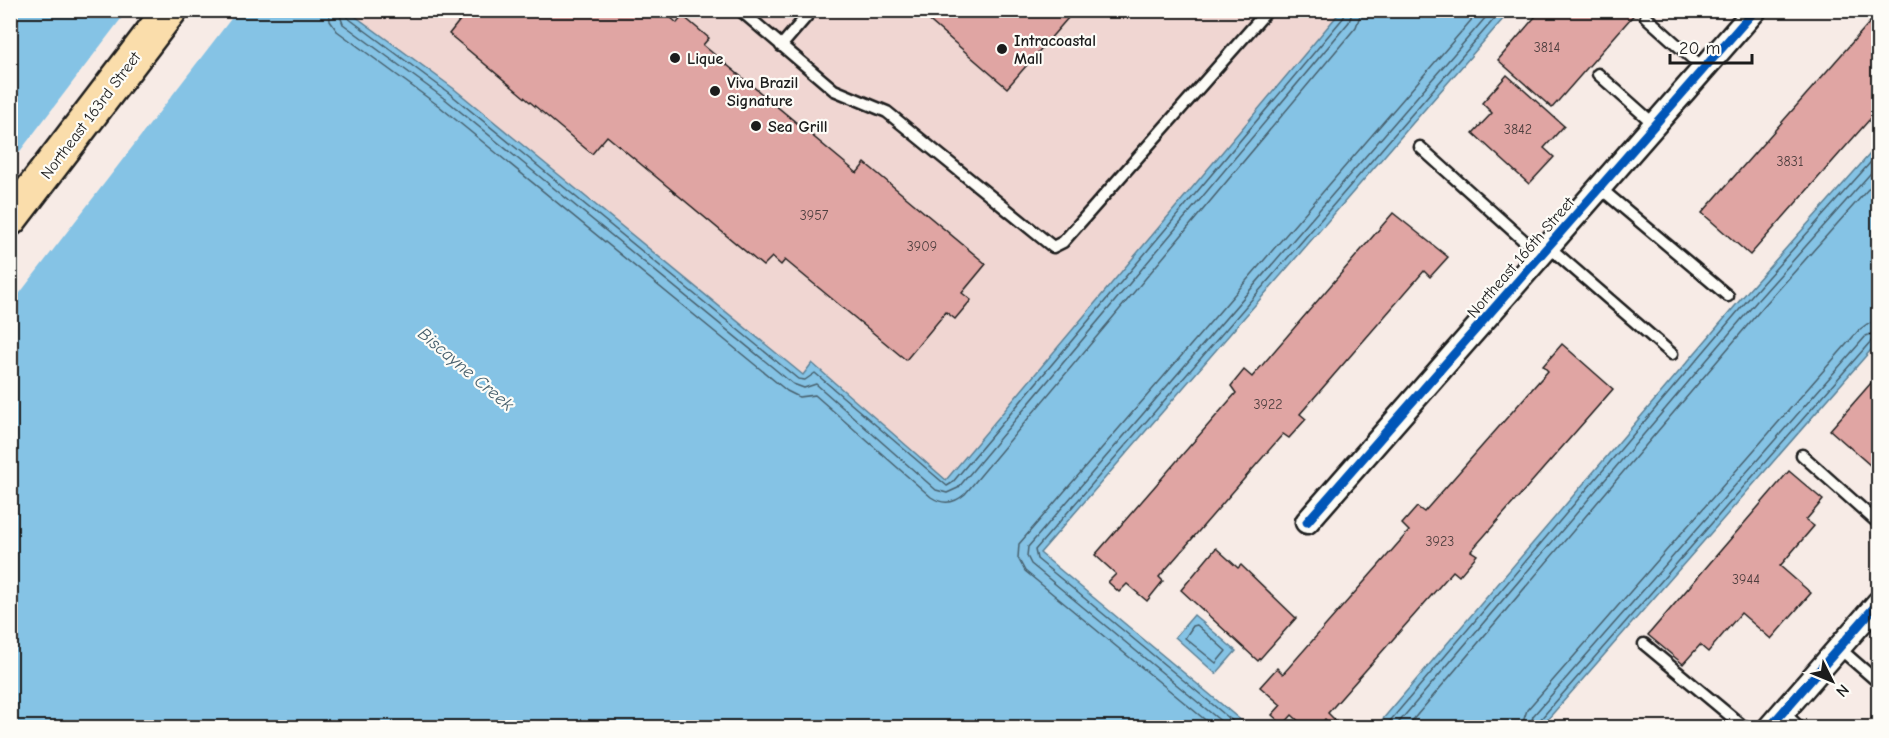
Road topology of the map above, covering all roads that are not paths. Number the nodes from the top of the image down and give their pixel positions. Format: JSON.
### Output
{"nodes":[{"id":1,"x":170,"y":10,"type":"edge"},
{"id":2,"x":740,"y":10,"type":"edge"},
{"id":3,"x":812,"y":10,"type":"edge"},
{"id":4,"x":1268,"y":10,"type":"edge"},
{"id":5,"x":1754,"y":11,"type":"edge"},
{"id":6,"x":1646,"y":17,"type":"dead end"},
{"id":7,"x":781,"y":46,"type":"junction"},
{"id":8,"x":1705,"y":69,"type":"junction"},
{"id":9,"x":1598,"y":74,"type":"dead end"},
{"id":10,"x":1655,"y":125,"type":"junction"},
{"id":11,"x":1420,"y":147,"type":"dead end"},
{"id":12,"x":1600,"y":188,"type":"junction"},
{"id":13,"x":10,"y":219,"type":"edge"},
{"id":14,"x":1545,"y":252,"type":"junction"},
{"id":15,"x":1728,"y":296,"type":"dead end"},
{"id":16,"x":1672,"y":354,"type":"dead end"},
{"id":17,"x":1802,"y":455,"type":"dead end"},
{"id":18,"x":1307,"y":522,"type":"dead end"},
{"id":19,"x":1878,"y":523,"type":"edge"},
{"id":20,"x":1878,"y":603,"type":"edge"},
{"id":21,"x":1644,"y":644,"type":"dead end"},
{"id":22,"x":1839,"y":648,"type":"junction"},
{"id":23,"x":1878,"y":682,"type":"edge"},
{"id":24,"x":1776,"y":720,"type":"edge"},
{"id":25,"x":1745,"y":728,"type":"edge"},
{"id":26,"x":1800,"y":728,"type":"edge"}],
"edges":[{"from":1,"to":13,"type":"main road","name":"Northeast 163rd Street"},
{"from":2,"to":7,"type":"lane"},
{"from":3,"to":7,"type":"lane"},
{"from":4,"to":7,"type":"lane"},
{"from":5,"to":8,"type":"street","name":"Northeast 166th Street"},
{"from":6,"to":8,"type":"lane"},
{"from":8,"to":10,"type":"street","name":"Northeast 166th Street"},
{"from":9,"to":10,"type":"lane"},
{"from":10,"to":12,"type":"street","name":"Northeast 166th Street"},
{"from":11,"to":14,"type":"lane"},
{"from":12,"to":14,"type":"street","name":"Northeast 166th Street"},
{"from":12,"to":15,"type":"lane"},
{"from":14,"to":16,"type":"lane"},
{"from":14,"to":18,"type":"street","name":"Northeast 166th Street"},
{"from":17,"to":19,"type":"lane"},
{"from":20,"to":22,"type":"street"},
{"from":21,"to":25,"type":"lane"},
{"from":22,"to":23,"type":"lane"},
{"from":22,"to":24,"type":"street"},
{"from":24,"to":26,"type":"lane"}]}
